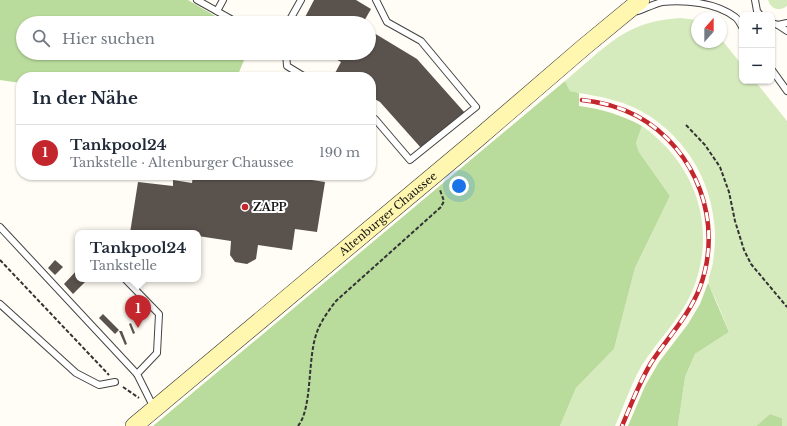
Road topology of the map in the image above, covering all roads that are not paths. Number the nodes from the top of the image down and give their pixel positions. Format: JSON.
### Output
{"nodes":[{"id":1,"x":197,"y":0,"type":"edge"},
{"id":2,"x":223,"y":0,"type":"edge"},
{"id":3,"x":301,"y":0,"type":"edge"},
{"id":4,"x":376,"y":0,"type":"edge"},
{"id":5,"x":641,"y":0,"type":"edge"},
{"id":6,"x":713,"y":0,"type":"edge"},
{"id":7,"x":755,"y":0,"type":"edge"},
{"id":8,"x":720,"y":9,"type":"junction"},
{"id":9,"x":217,"y":11,"type":"junction"},
{"id":10,"x":758,"y":12,"type":"edge"},
{"id":11,"x":226,"y":16,"type":"edge"},
{"id":12,"x":292,"y":16,"type":"edge"},
{"id":13,"x":739,"y":17,"type":"edge"},
{"id":14,"x":620,"y":18,"type":"junction"},
{"id":15,"x":787,"y":23,"type":"edge"},
{"id":16,"x":775,"y":24,"type":"edge"},
{"id":17,"x":787,"y":31,"type":"edge"},
{"id":18,"x":287,"y":60,"type":"edge"},
{"id":19,"x":297,"y":72,"type":"edge"},
{"id":20,"x":775,"y":74,"type":"edge"},
{"id":21,"x":787,"y":91,"type":"edge"},
{"id":22,"x":376,"y":120,"type":"edge"},
{"id":23,"x":0,"y":227,"type":"edge"},
{"id":24,"x":128,"y":282,"type":"edge"},
{"id":25,"x":0,"y":304,"type":"edge"},
{"id":26,"x":137,"y":374,"type":"junction"},
{"id":27,"x":115,"y":382,"type":"road end"},
{"id":28,"x":154,"y":409,"type":"junction"},
{"id":29,"x":134,"y":426,"type":"edge"}],
"edges":[{"from":1,"to":9,"type":"lane"},
{"from":2,"to":9,"type":"lane"},
{"from":3,"to":12,"type":"lane"},
{"from":4,"to":22,"type":"lane"},
{"from":5,"to":14,"type":"main road","name":"Altenburger Chaussee"},
{"from":6,"to":8,"type":"lane"},
{"from":7,"to":10,"type":"lane"},
{"from":8,"to":13,"type":"lane"},
{"from":8,"to":14,"type":"lane"},
{"from":9,"to":11,"type":"lane"},
{"from":14,"to":28,"type":"main road","name":"Altenburger Chaussee"},
{"from":15,"to":16,"type":"lane"},
{"from":16,"to":17,"type":"lane"},
{"from":18,"to":19,"type":"lane"},
{"from":20,"to":21,"type":"lane"},
{"from":23,"to":26,"type":"lane"},
{"from":24,"to":26,"type":"lane"},
{"from":25,"to":27,"type":"lane"},
{"from":26,"to":28,"type":"lane"},
{"from":28,"to":29,"type":"main road","name":"Altenburger Chaussee"}]}
